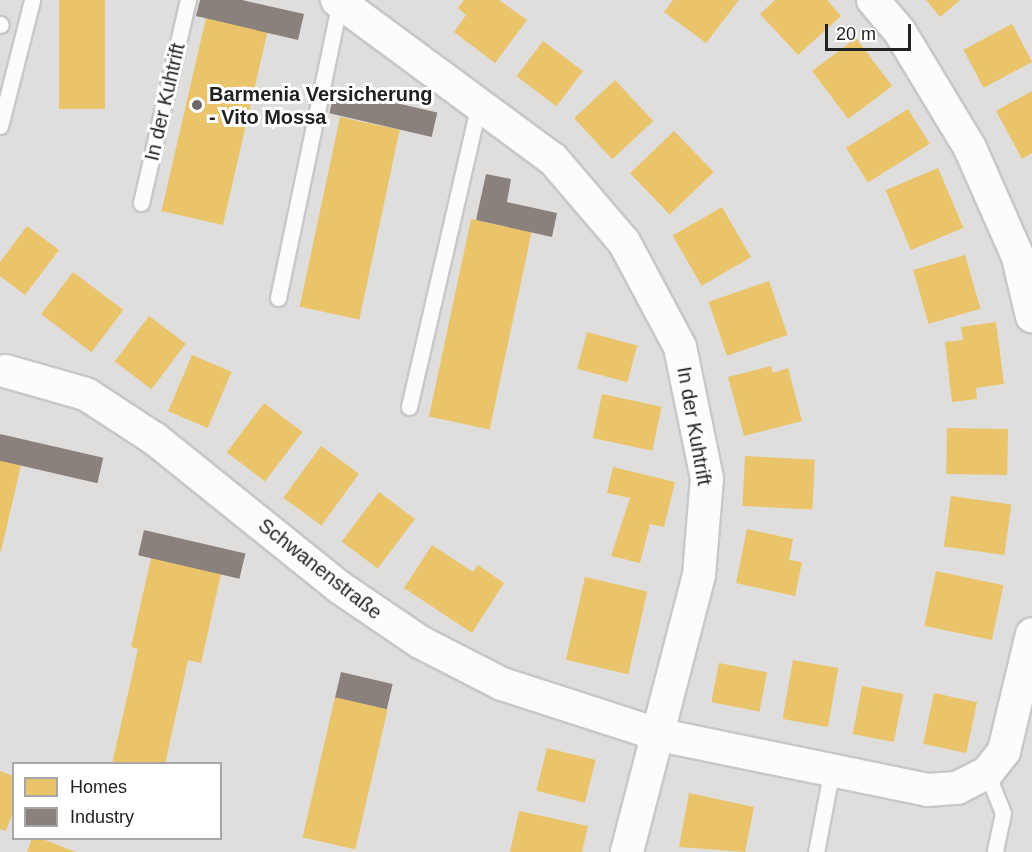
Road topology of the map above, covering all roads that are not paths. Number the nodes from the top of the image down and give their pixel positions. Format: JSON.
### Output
{"nodes":[{"id":1,"x":32,"y":0,"type":"edge"},
{"id":2,"x":188,"y":0,"type":"edge"},
{"id":3,"x":873,"y":0,"type":"edge"},
{"id":4,"x":338,"y":1,"type":"edge"},
{"id":5,"x":479,"y":104,"type":"junction"},
{"id":6,"x":0,"y":126,"type":"edge"},
{"id":7,"x":141,"y":203,"type":"dead end"},
{"id":8,"x":278,"y":298,"type":"dead end"},
{"id":9,"x":1032,"y":316,"type":"edge"},
{"id":10,"x":2,"y":372,"type":"edge"},
{"id":11,"x":409,"y":407,"type":"dead end"},
{"id":12,"x":1032,"y":634,"type":"edge"},
{"id":13,"x":660,"y":735,"type":"junction"},
{"id":14,"x":832,"y":769,"type":"junction"},
{"id":15,"x":987,"y":773,"type":"junction"},
{"id":16,"x":627,"y":852,"type":"edge"},
{"id":17,"x":816,"y":852,"type":"edge"},
{"id":18,"x":995,"y":852,"type":"edge"}],
"edges":[{"from":1,"to":6,"type":"lane"},
{"from":2,"to":7,"type":"lane","name":"In der Kuhtrift"},
{"from":3,"to":9,"type":"street"},
{"from":4,"to":5,"type":"street","name":"In der Kuhtrift"},
{"from":4,"to":8,"type":"lane","name":"In der Kuhtrift"},
{"from":5,"to":11,"type":"lane"},
{"from":5,"to":13,"type":"street","name":"In der Kuhtrift"},
{"from":10,"to":13,"type":"street","name":"Schwanenstraße"},
{"from":12,"to":15,"type":"street"},
{"from":13,"to":14,"type":"street","name":"Schwanenstraße"},
{"from":13,"to":16,"type":"street","name":"In der Kuhtrift"},
{"from":14,"to":15,"type":"street","name":"Schwanenstraße"},
{"from":14,"to":17,"type":"lane"},
{"from":15,"to":18,"type":"lane"}]}
